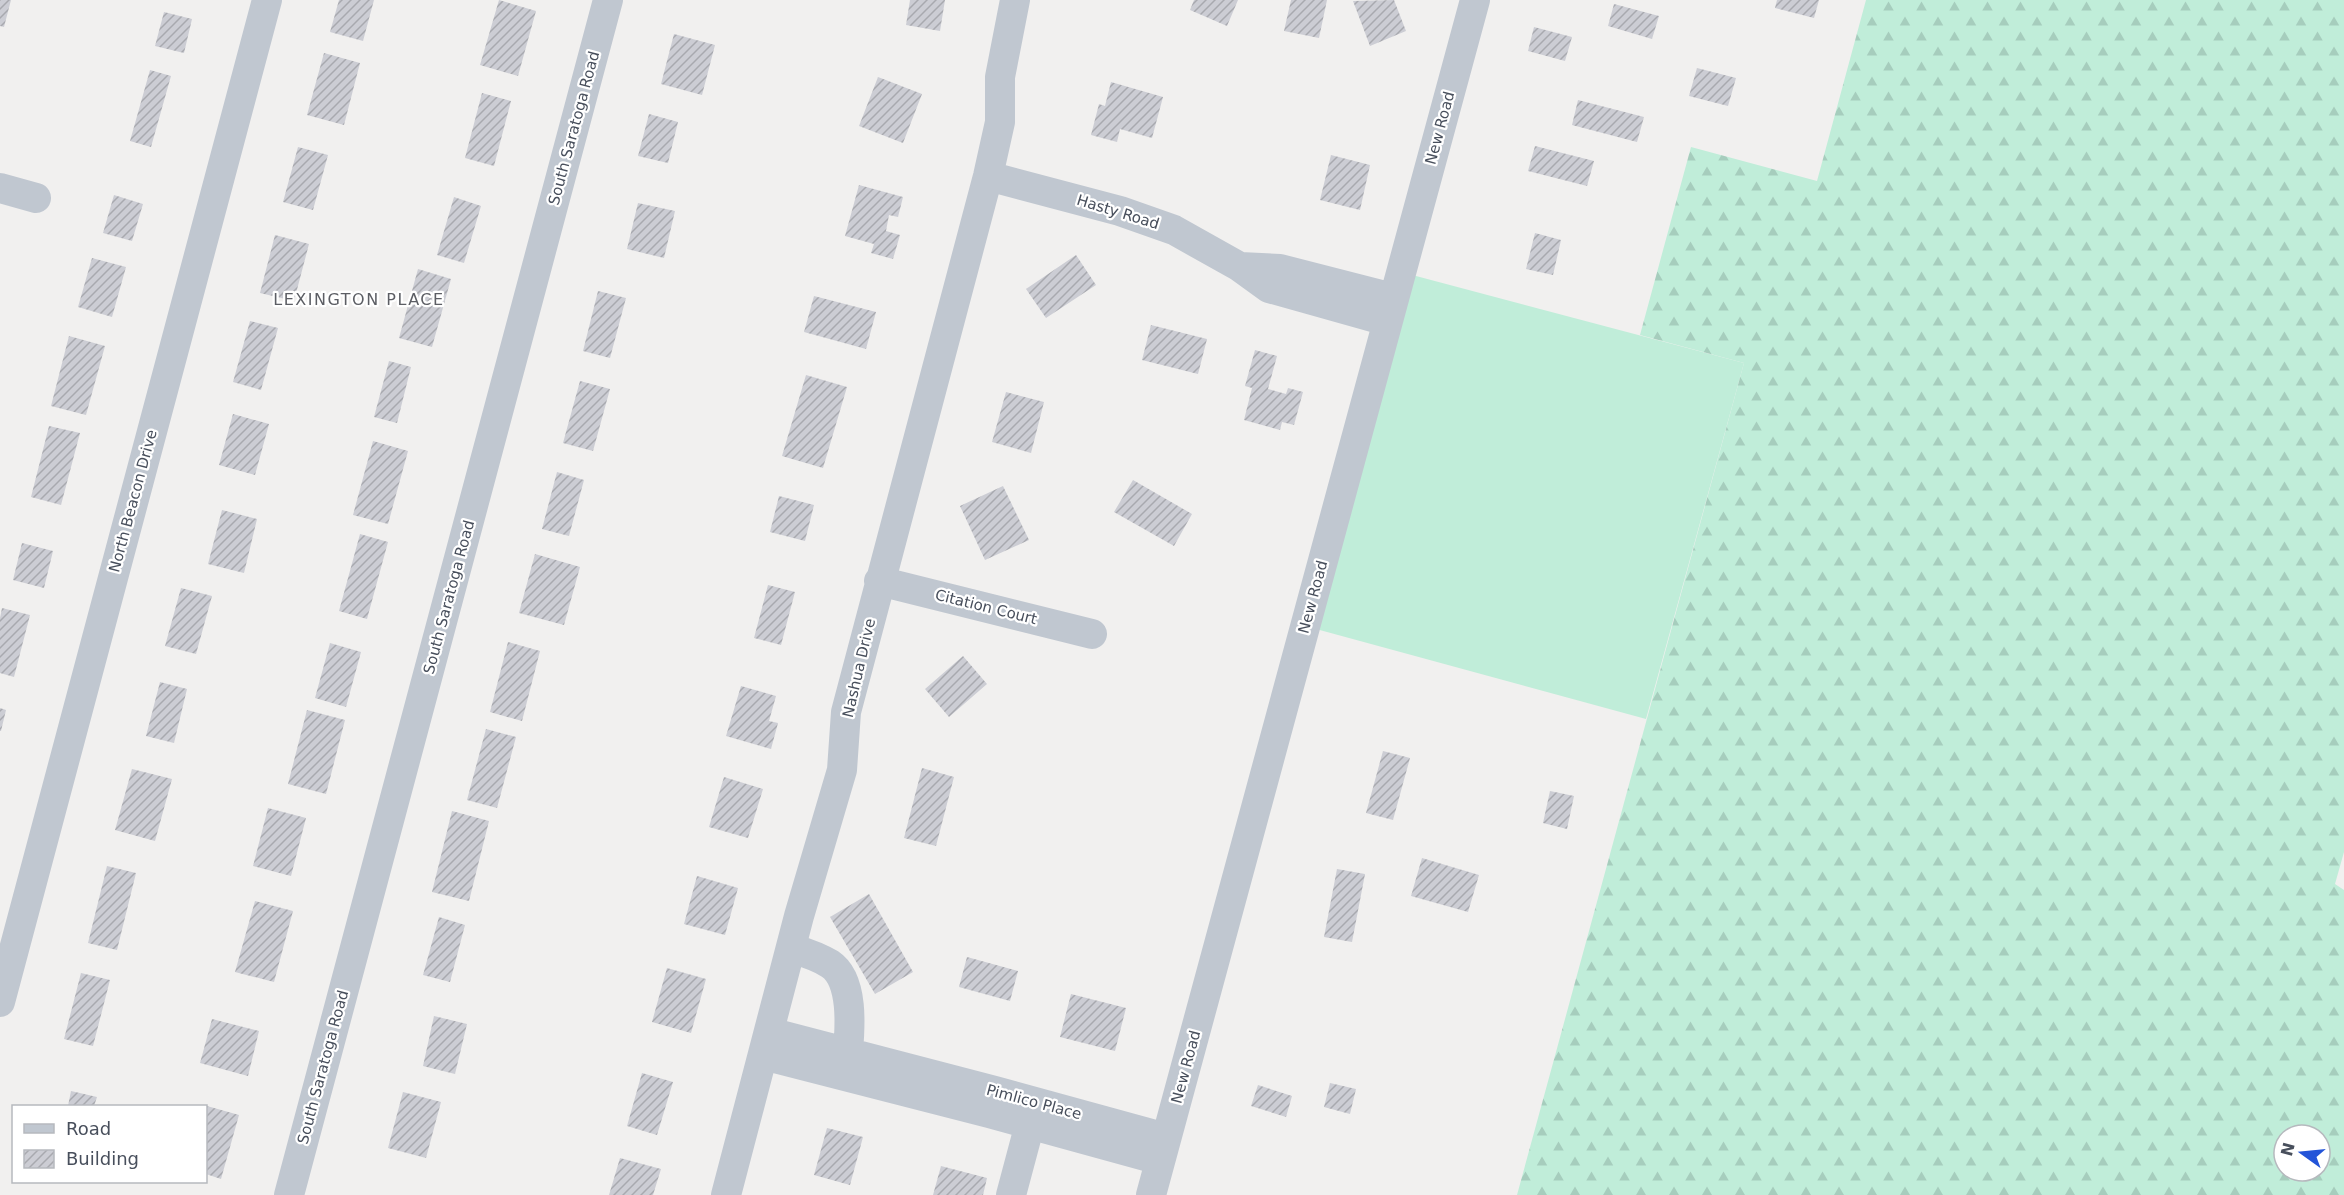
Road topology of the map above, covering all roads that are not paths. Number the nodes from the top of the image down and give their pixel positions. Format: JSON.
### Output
{"nodes":[{"id":1,"x":267,"y":0,"type":"edge"},
{"id":2,"x":608,"y":0,"type":"edge"},
{"id":3,"x":1014,"y":0,"type":"edge"},
{"id":4,"x":1475,"y":0,"type":"edge"},
{"id":5,"x":988,"y":176,"type":"junction"},
{"id":6,"x":0,"y":188,"type":"edge"},
{"id":7,"x":36,"y":198,"type":"dead end"},
{"id":8,"x":1390,"y":310,"type":"junction"},
{"id":9,"x":879,"y":581,"type":"junction"},
{"id":10,"x":1092,"y":633,"type":"dead end"},
{"id":11,"x":791,"y":948,"type":"junction"},
{"id":12,"x":0,"y":1002,"type":"edge"},
{"id":13,"x":766,"y":1044,"type":"junction"},
{"id":14,"x":848,"y":1052,"type":"junction"},
{"id":15,"x":899,"y":1078,"type":"junction"},
{"id":16,"x":1033,"y":1113,"type":"junction"},
{"id":17,"x":1163,"y":1149,"type":"junction"},
{"id":18,"x":289,"y":1195,"type":"edge"},
{"id":19,"x":726,"y":1195,"type":"edge"},
{"id":20,"x":1011,"y":1195,"type":"edge"},
{"id":21,"x":1151,"y":1195,"type":"edge"}],
"edges":[{"from":1,"to":12,"type":"street","name":"North Beacon Drive"},
{"from":2,"to":18,"type":"street","name":"South Saratoga Road"},
{"from":3,"to":5,"type":"street","name":"Nashua Drive"},
{"from":4,"to":8,"type":"street","name":"New Road"},
{"from":5,"to":8,"type":"street","name":"Hasty Road"},
{"from":5,"to":9,"type":"street","name":"Nashua Drive"},
{"from":6,"to":7,"type":"street"},
{"from":8,"to":17,"type":"street","name":"New Road"},
{"from":9,"to":10,"type":"street","name":"Citation Court"},
{"from":9,"to":11,"type":"street","name":"Nashua Drive"},
{"from":11,"to":13,"type":"street","name":"Nashua Drive"},
{"from":11,"to":14,"type":"street"},
{"from":13,"to":14,"type":"street","name":"Pimlico Place"},
{"from":13,"to":15,"type":"street","name":"Pimlico Place"},
{"from":13,"to":19,"type":"street","name":"Nashua Drive"},
{"from":14,"to":15,"type":"street","name":"Pimlico Place"},
{"from":15,"to":16,"type":"street","name":"Pimlico Place"},
{"from":16,"to":17,"type":"street","name":"Pimlico Place"},
{"from":16,"to":20,"type":"street"},
{"from":17,"to":21,"type":"street","name":"New Road"}]}
